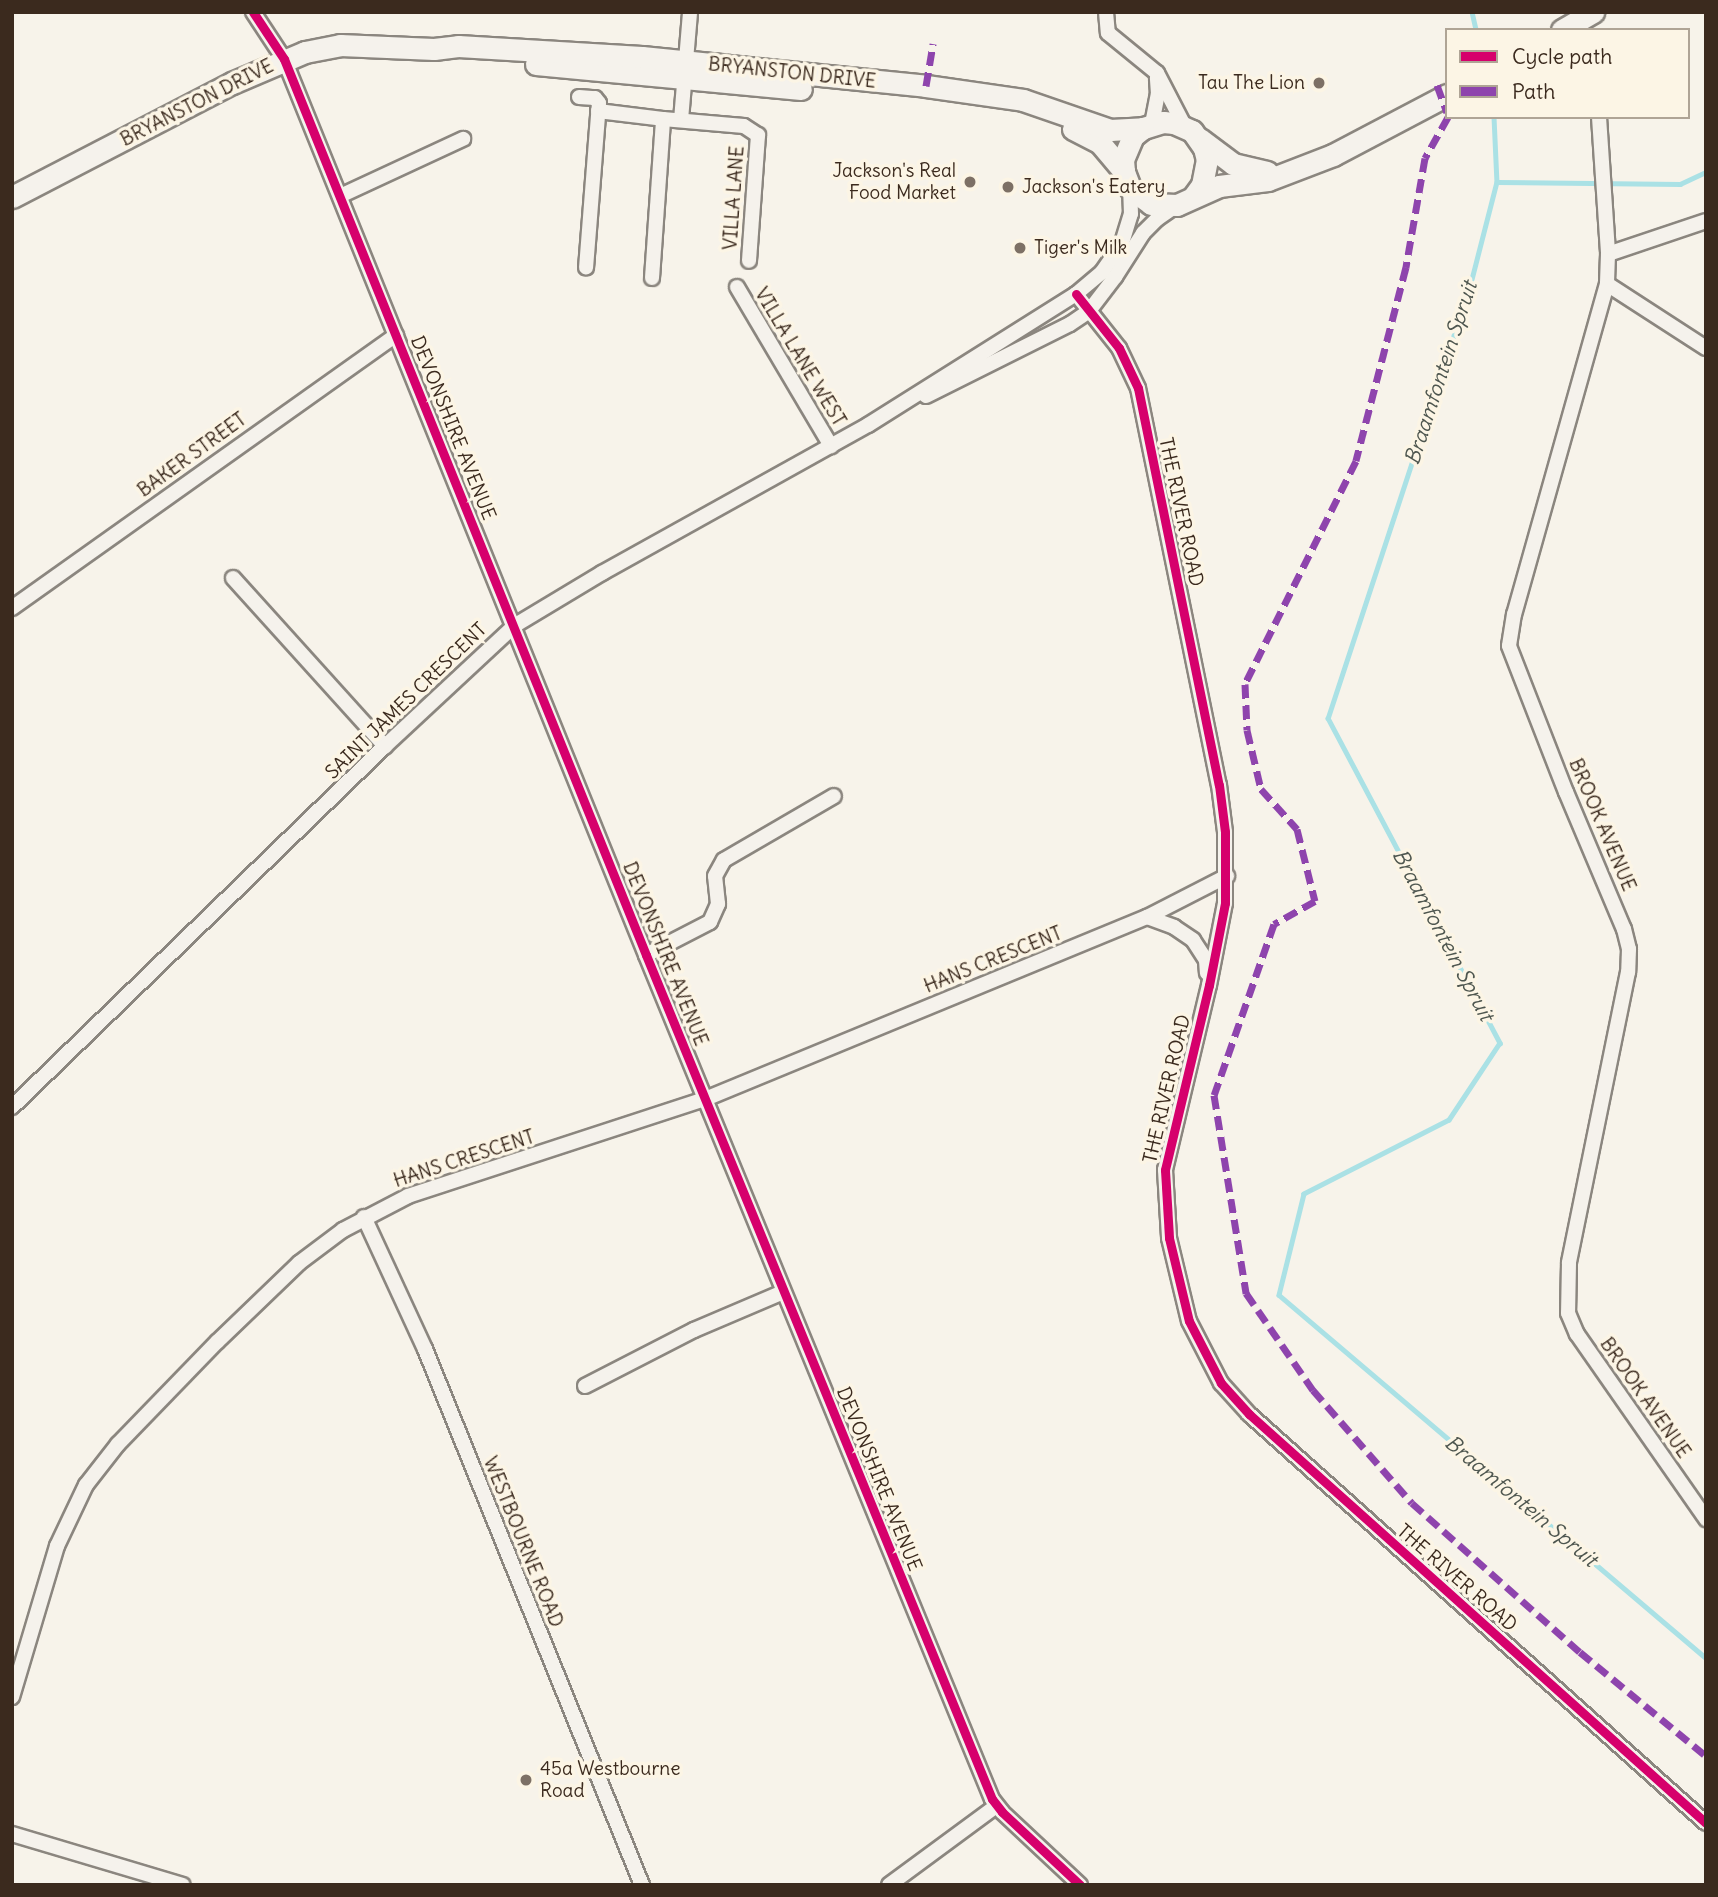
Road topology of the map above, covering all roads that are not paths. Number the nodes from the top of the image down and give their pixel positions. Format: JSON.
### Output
{"nodes":[{"id":1,"x":253,"y":12,"type":"edge"},
{"id":2,"x":690,"y":12,"type":"edge"},
{"id":3,"x":1106,"y":12,"type":"edge"},
{"id":4,"x":1592,"y":18,"type":"edge"},
{"id":5,"x":1567,"y":28,"type":"edge"},
{"id":6,"x":284,"y":59,"type":"junction"},
{"id":7,"x":686,"y":70,"type":"junction"},
{"id":8,"x":1157,"y":73,"type":"junction"},
{"id":9,"x":579,"y":97,"type":"dead end"},
{"id":10,"x":1438,"y":100,"type":"edge"},
{"id":11,"x":598,"y":111,"type":"junction"},
{"id":12,"x":663,"y":119,"type":"junction"},
{"id":13,"x":1599,"y":119,"type":"edge"},
{"id":14,"x":681,"y":120,"type":"junction"},
{"id":15,"x":1147,"y":126,"type":"junction"},
{"id":16,"x":1191,"y":132,"type":"junction"},
{"id":17,"x":463,"y":139,"type":"dead end"},
{"id":18,"x":1287,"y":174,"type":"junction"},
{"id":19,"x":1127,"y":180,"type":"junction"},
{"id":20,"x":340,"y":196,"type":"junction"},
{"id":21,"x":12,"y":197,"type":"edge"},
{"id":22,"x":1185,"y":200,"type":"junction"},
{"id":23,"x":1706,"y":221,"type":"edge"},
{"id":24,"x":1608,"y":254,"type":"junction"},
{"id":25,"x":749,"y":261,"type":"dead end"},
{"id":26,"x":586,"y":267,"type":"dead end"},
{"id":27,"x":652,"y":278,"type":"dead end"},
{"id":28,"x":1607,"y":284,"type":"junction"},
{"id":29,"x":737,"y":287,"type":"dead end"},
{"id":30,"x":1076,"y":295,"type":"junction"},
{"id":31,"x":1089,"y":311,"type":"junction"},
{"id":32,"x":396,"y":335,"type":"junction"},
{"id":33,"x":1706,"y":348,"type":"edge"},
{"id":34,"x":892,"y":409,"type":"junction"},
{"id":35,"x":831,"y":446,"type":"junction"},
{"id":36,"x":233,"y":578,"type":"dead end"},
{"id":37,"x":12,"y":608,"type":"edge"},
{"id":38,"x":514,"y":626,"type":"junction"},
{"id":39,"x":386,"y":746,"type":"junction"},
{"id":40,"x":834,"y":796,"type":"dead end"},
{"id":41,"x":1227,"y":876,"type":"junction"},
{"id":42,"x":1147,"y":917,"type":"junction"},
{"id":43,"x":646,"y":955,"type":"junction"},
{"id":44,"x":1209,"y":985,"type":"junction"},
{"id":45,"x":705,"y":1099,"type":"junction"},
{"id":46,"x":12,"y":1107,"type":"edge"},
{"id":47,"x":364,"y":1217,"type":"junction"},
{"id":48,"x":783,"y":1292,"type":"junction"},
{"id":49,"x":585,"y":1386,"type":"dead end"},
{"id":50,"x":1706,"y":1519,"type":"edge"},
{"id":51,"x":12,"y":1697,"type":"edge"},
{"id":52,"x":996,"y":1806,"type":"junction"},
{"id":53,"x":1706,"y":1823,"type":"edge"},
{"id":54,"x":12,"y":1834,"type":"edge"},
{"id":55,"x":183,"y":1885,"type":"edge"},
{"id":56,"x":642,"y":1885,"type":"edge"},
{"id":57,"x":888,"y":1885,"type":"edge"},
{"id":58,"x":1080,"y":1885,"type":"edge"}],
"edges":[{"from":1,"to":6,"type":"street","name":"DEVONSHIRE AVENUE"},
{"from":2,"to":7,"type":"street"},
{"from":3,"to":8,"type":"street"},
{"from":4,"to":5,"type":"main road"},
{"from":6,"to":7,"type":"main road","name":"BRYANSTON DRIVE"},
{"from":6,"to":20,"type":"street","name":"DEVONSHIRE AVENUE"},
{"from":6,"to":21,"type":"main road","name":"BRYANSTON DRIVE"},
{"from":7,"to":14,"type":"street"},
{"from":7,"to":15,"type":"main road","name":"BRYANSTON DRIVE"},
{"from":7,"to":19,"type":"main road","name":"BRYANSTON DRIVE"},
{"from":8,"to":15,"type":"street"},
{"from":8,"to":16,"type":"street"},
{"from":9,"to":11,"type":"street"},
{"from":10,"to":18,"type":"main road"},
{"from":11,"to":12,"type":"street","name":"VILLA LANE"},
{"from":11,"to":26,"type":"street"},
{"from":12,"to":14,"type":"street","name":"VILLA LANE"},
{"from":12,"to":27,"type":"street"},
{"from":13,"to":24,"type":"street","name":"BROOK AVENUE"},
{"from":14,"to":25,"type":"street","name":"VILLA LANE"},
{"from":15,"to":16,"type":"main road"},
{"from":15,"to":19,"type":"main road"},
{"from":16,"to":18,"type":"main road"},
{"from":16,"to":22,"type":"main road"},
{"from":17,"to":20,"type":"street"},
{"from":18,"to":22,"type":"main road"},
{"from":19,"to":22,"type":"main road"},
{"from":19,"to":30,"type":"street","name":"SAINT JAMES CRESCENT"},
{"from":20,"to":32,"type":"street","name":"DEVONSHIRE AVENUE"},
{"from":22,"to":31,"type":"street","name":"SAINT JAMES CRESCENT"},
{"from":23,"to":24,"type":"street"},
{"from":24,"to":28,"type":"street","name":"BROOK AVENUE"},
{"from":28,"to":33,"type":"street"},
{"from":28,"to":50,"type":"street","name":"BROOK AVENUE"},
{"from":29,"to":35,"type":"street","name":"VILLA LANE WEST"},
{"from":30,"to":31,"type":"street","name":"THE RIVER ROAD"},
{"from":30,"to":34,"type":"street","name":"SAINT JAMES CRESCENT"},
{"from":31,"to":34,"type":"street","name":"SAINT JAMES CRESCENT"},
{"from":31,"to":41,"type":"street","name":"THE RIVER ROAD"},
{"from":32,"to":37,"type":"street","name":"BAKER STREET"},
{"from":32,"to":38,"type":"street","name":"DEVONSHIRE AVENUE"},
{"from":34,"to":35,"type":"street","name":"SAINT JAMES CRESCENT"},
{"from":35,"to":38,"type":"street","name":"SAINT JAMES CRESCENT"},
{"from":36,"to":39,"type":"street"},
{"from":38,"to":39,"type":"street","name":"SAINT JAMES CRESCENT"},
{"from":38,"to":43,"type":"street","name":"DEVONSHIRE AVENUE"},
{"from":39,"to":46,"type":"street","name":"SAINT JAMES CRESCENT"},
{"from":40,"to":43,"type":"street"},
{"from":41,"to":42,"type":"street","name":"HANS CRESCENT"},
{"from":41,"to":44,"type":"street","name":"THE RIVER ROAD"},
{"from":42,"to":44,"type":"street"},
{"from":42,"to":45,"type":"street","name":"HANS CRESCENT"},
{"from":43,"to":45,"type":"street","name":"DEVONSHIRE AVENUE"},
{"from":44,"to":53,"type":"street","name":"THE RIVER ROAD"},
{"from":45,"to":47,"type":"street","name":"HANS CRESCENT"},
{"from":45,"to":48,"type":"street","name":"DEVONSHIRE AVENUE"},
{"from":47,"to":51,"type":"street","name":"HANS CRESCENT"},
{"from":47,"to":56,"type":"street","name":"WESTBOURNE ROAD"},
{"from":48,"to":49,"type":"street"},
{"from":48,"to":52,"type":"street","name":"DEVONSHIRE AVENUE"},
{"from":52,"to":57,"type":"street"},
{"from":52,"to":58,"type":"street","name":"DEVONSHIRE AVENUE"},
{"from":54,"to":55,"type":"street"}]}
